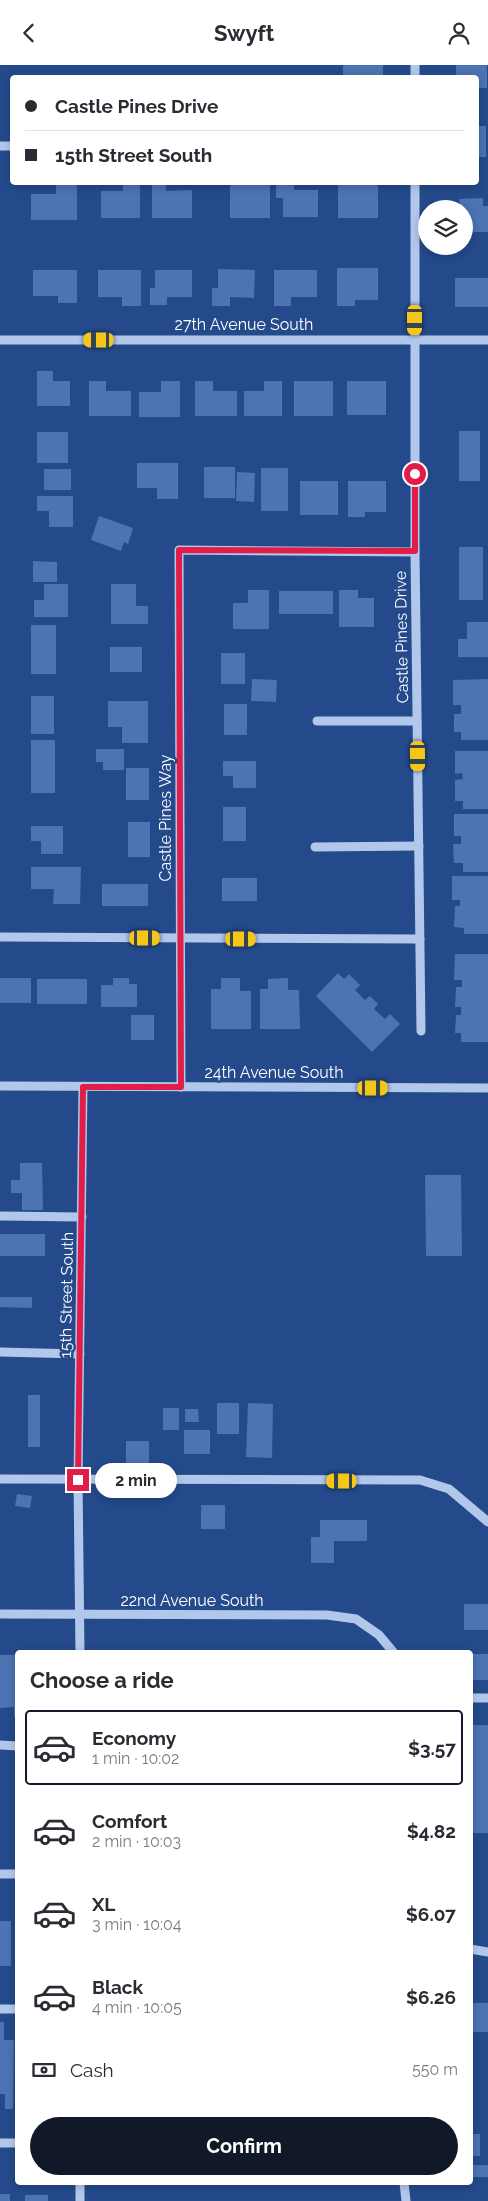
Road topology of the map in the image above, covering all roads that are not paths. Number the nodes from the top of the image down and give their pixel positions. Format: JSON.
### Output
{"nodes":[{"id":1,"x":415,"y":185,"type":"edge"},
{"id":2,"x":415,"y":339,"type":"junction"},
{"id":3,"x":0,"y":340,"type":"edge"},
{"id":4,"x":488,"y":340,"type":"edge"},
{"id":5,"x":415,"y":551,"type":"junction"},
{"id":6,"x":317,"y":721,"type":"dead end"},
{"id":7,"x":417,"y":721,"type":"junction"},
{"id":8,"x":419,"y":846,"type":"junction"},
{"id":9,"x":315,"y":847,"type":"dead end"},
{"id":10,"x":0,"y":937,"type":"edge"},
{"id":11,"x":181,"y":938,"type":"junction"},
{"id":12,"x":420,"y":939,"type":"junction"},
{"id":13,"x":421,"y":1031,"type":"dead end"},
{"id":14,"x":0,"y":1086,"type":"edge"},
{"id":15,"x":83,"y":1087,"type":"junction"},
{"id":16,"x":181,"y":1087,"type":"junction"},
{"id":17,"x":488,"y":1088,"type":"edge"},
{"id":18,"x":0,"y":1216,"type":"edge"},
{"id":19,"x":82,"y":1217,"type":"junction"},
{"id":20,"x":0,"y":1352,"type":"edge"},
{"id":21,"x":80,"y":1354,"type":"junction"},
{"id":22,"x":0,"y":1479,"type":"edge"},
{"id":23,"x":78,"y":1480,"type":"junction"},
{"id":24,"x":488,"y":1521,"type":"edge"},
{"id":25,"x":0,"y":1614,"type":"edge"},
{"id":26,"x":80,"y":1615,"type":"junction"},
{"id":27,"x":80,"y":1650,"type":"edge"},
{"id":28,"x":392,"y":1650,"type":"edge"},
{"id":29,"x":473,"y":1698,"type":"edge"},
{"id":30,"x":488,"y":1698,"type":"edge"},
{"id":31,"x":0,"y":1745,"type":"edge"},
{"id":32,"x":15,"y":1746,"type":"edge"},
{"id":33,"x":0,"y":1874,"type":"edge"},
{"id":34,"x":15,"y":1874,"type":"edge"},
{"id":35,"x":473,"y":1950,"type":"edge"},
{"id":36,"x":488,"y":1952,"type":"edge"},
{"id":37,"x":0,"y":2009,"type":"edge"},
{"id":38,"x":15,"y":2009,"type":"edge"},
{"id":39,"x":0,"y":2143,"type":"edge"},
{"id":40,"x":15,"y":2143,"type":"edge"},
{"id":41,"x":80,"y":2185,"type":"edge"},
{"id":42,"x":404,"y":2185,"type":"edge"},
{"id":43,"x":80,"y":2201,"type":"edge"},
{"id":44,"x":406,"y":2201,"type":"edge"}],
"edges":[{"from":1,"to":2,"type":"street","name":"Castle Pines Drive"},
{"from":2,"to":3,"type":"street","name":"27th Avenue South"},
{"from":2,"to":4,"type":"street","name":"27th Avenue South"},
{"from":2,"to":5,"type":"street","name":"Castle Pines Drive"},
{"from":5,"to":7,"type":"street","name":"Castle Pines Drive"},
{"from":5,"to":11,"type":"street","name":"Castle Pines Way"},
{"from":6,"to":7,"type":"street"},
{"from":7,"to":8,"type":"street","name":"Castle Pines Drive"},
{"from":8,"to":9,"type":"street"},
{"from":8,"to":12,"type":"street","name":"Castle Pines Drive"},
{"from":10,"to":11,"type":"street"},
{"from":11,"to":12,"type":"street"},
{"from":11,"to":16,"type":"street","name":"Castle Pines Way"},
{"from":12,"to":13,"type":"street","name":"Castle Pines Drive"},
{"from":14,"to":15,"type":"street","name":"24th Avenue South"},
{"from":15,"to":16,"type":"street","name":"24th Avenue South"},
{"from":15,"to":19,"type":"street","name":"15th Street South"},
{"from":16,"to":17,"type":"street","name":"24th Avenue South"},
{"from":18,"to":19,"type":"street"},
{"from":19,"to":21,"type":"street","name":"15th Street South"},
{"from":20,"to":21,"type":"street"},
{"from":21,"to":23,"type":"street","name":"15th Street South"},
{"from":22,"to":23,"type":"street"},
{"from":23,"to":24,"type":"street"},
{"from":23,"to":26,"type":"street","name":"15th Street South"},
{"from":25,"to":26,"type":"street","name":"22nd Avenue South"},
{"from":26,"to":27,"type":"street","name":"15th Street South"},
{"from":26,"to":28,"type":"street","name":"22nd Avenue South"},
{"from":29,"to":30,"type":"street"},
{"from":31,"to":32,"type":"street"},
{"from":33,"to":34,"type":"street"},
{"from":35,"to":36,"type":"street"},
{"from":37,"to":38,"type":"street"},
{"from":39,"to":40,"type":"street"},
{"from":41,"to":43,"type":"street"},
{"from":42,"to":44,"type":"street"}]}
